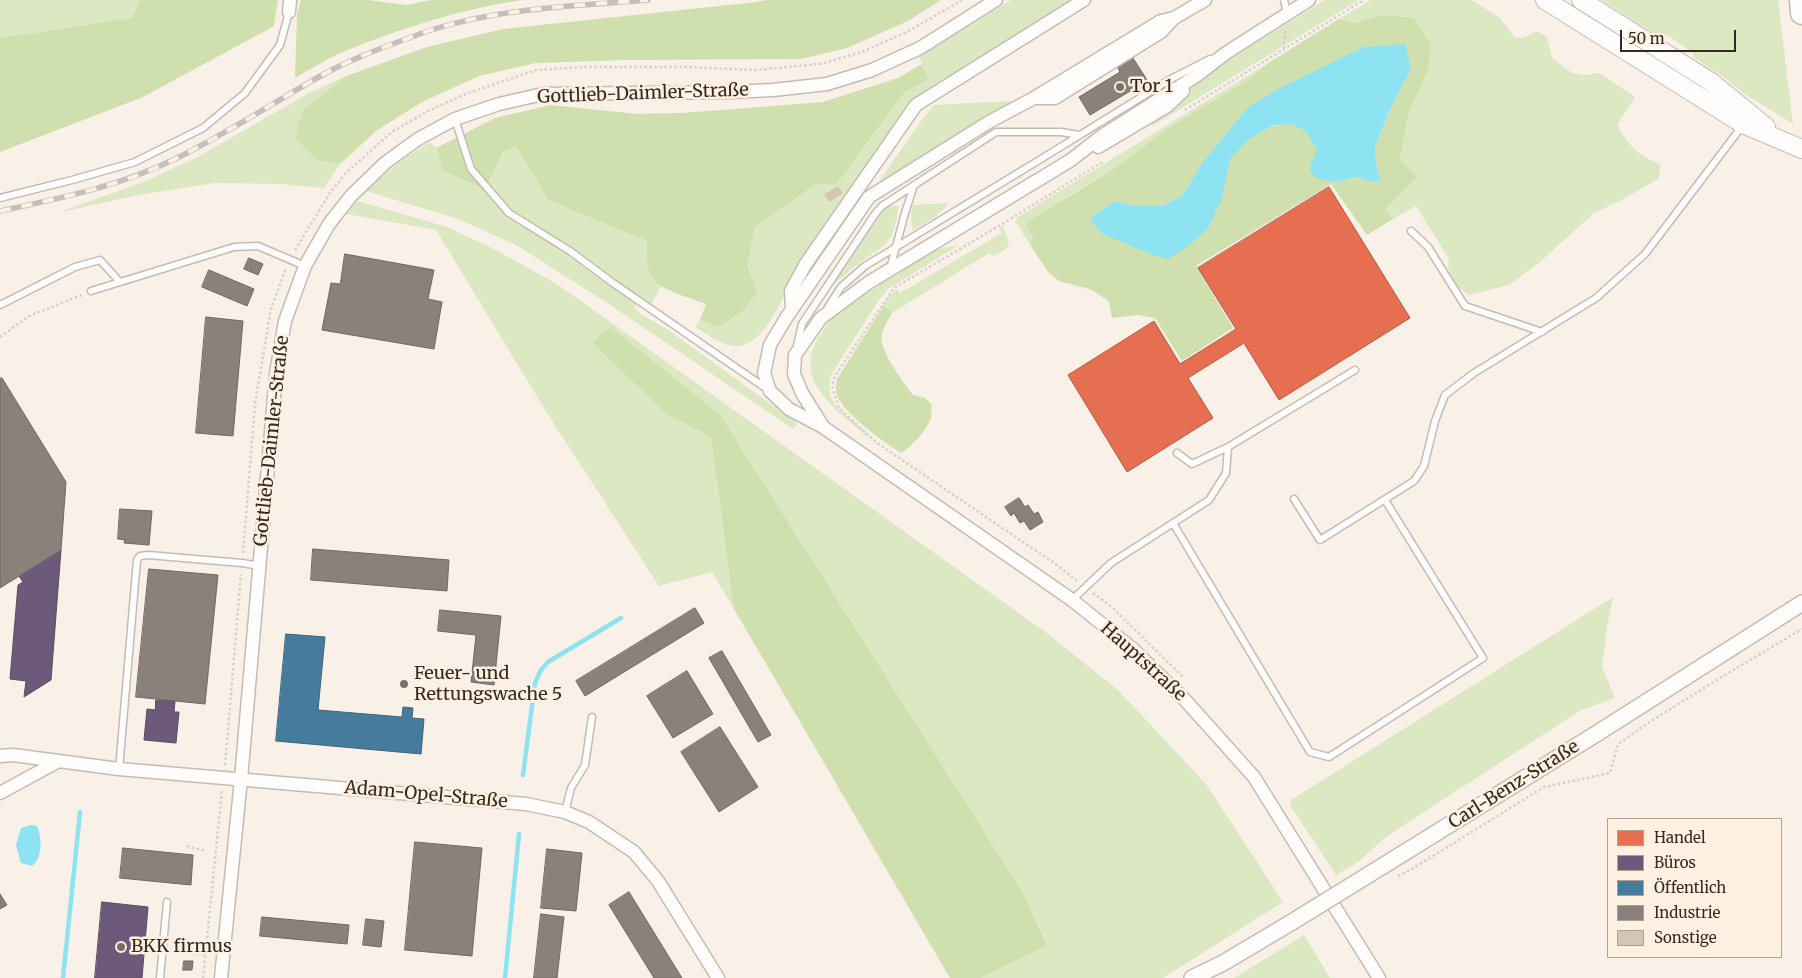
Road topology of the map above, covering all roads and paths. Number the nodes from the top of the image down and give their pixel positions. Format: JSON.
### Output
{"nodes":[{"id":1,"x":962,"y":0,"type":"edge"},
{"id":2,"x":996,"y":0,"type":"edge"},
{"id":3,"x":1084,"y":0,"type":"edge"},
{"id":4,"x":1205,"y":0,"type":"edge"},
{"id":5,"x":1284,"y":0,"type":"edge"},
{"id":6,"x":1309,"y":0,"type":"edge"},
{"id":7,"x":1364,"y":0,"type":"edge"},
{"id":8,"x":1545,"y":0,"type":"edge"},
{"id":9,"x":1581,"y":0,"type":"edge"},
{"id":10,"x":1801,"y":0,"type":"edge"},
{"id":11,"x":290,"y":6,"type":"edge"},
{"id":12,"x":1802,"y":13,"type":"edge"},
{"id":13,"x":1287,"y":14,"type":"junction"},
{"id":14,"x":1226,"y":53,"type":"junction"},
{"id":15,"x":1180,"y":114,"type":"dead end"},
{"id":16,"x":454,"y":119,"type":"junction"},
{"id":17,"x":1743,"y":124,"type":"junction"},
{"id":18,"x":1080,"y":135,"type":"junction"},
{"id":19,"x":1780,"y":138,"type":"junction"},
{"id":20,"x":1802,"y":149,"type":"edge"},
{"id":21,"x":1106,"y":159,"type":"dead end"},
{"id":22,"x":870,"y":172,"type":"junction"},
{"id":23,"x":914,"y":185,"type":"junction"},
{"id":24,"x":870,"y":197,"type":"junction"},
{"id":25,"x":0,"y":198,"type":"edge"},
{"id":26,"x":1411,"y":231,"type":"dead end"},
{"id":27,"x":896,"y":247,"type":"junction"},
{"id":28,"x":290,"y":258,"type":"junction"},
{"id":29,"x":305,"y":266,"type":"junction"},
{"id":30,"x":889,"y":270,"type":"junction"},
{"id":31,"x":120,"y":282,"type":"junction"},
{"id":32,"x":91,"y":291,"type":"joint"},
{"id":33,"x":0,"y":305,"type":"edge"},
{"id":34,"x":792,"y":308,"type":"junction"},
{"id":35,"x":821,"y":318,"type":"junction"},
{"id":36,"x":1542,"y":332,"type":"junction"},
{"id":37,"x":0,"y":337,"type":"edge"},
{"id":38,"x":795,"y":355,"type":"junction"},
{"id":39,"x":1355,"y":370,"type":"dead end"},
{"id":40,"x":770,"y":391,"type":"junction"},
{"id":41,"x":823,"y":427,"type":"junction"},
{"id":42,"x":1228,"y":447,"type":"junction"},
{"id":43,"x":1177,"y":453,"type":"dead end"},
{"id":44,"x":1294,"y":499,"type":"dead end"},
{"id":45,"x":1385,"y":500,"type":"junction"},
{"id":46,"x":1173,"y":523,"type":"junction"},
{"id":47,"x":242,"y":563,"type":"junction"},
{"id":48,"x":260,"y":566,"type":"junction"},
{"id":49,"x":1086,"y":587,"type":"junction"},
{"id":50,"x":1072,"y":600,"type":"junction"},
{"id":51,"x":1802,"y":603,"type":"edge"},
{"id":52,"x":1802,"y":630,"type":"edge"},
{"id":53,"x":1185,"y":678,"type":"dead end"},
{"id":54,"x":592,"y":717,"type":"dead end"},
{"id":55,"x":0,"y":756,"type":"edge"},
{"id":56,"x":57,"y":762,"type":"junction"},
{"id":57,"x":119,"y":769,"type":"junction"},
{"id":58,"x":223,"y":779,"type":"junction"},
{"id":59,"x":241,"y":779,"type":"junction"},
{"id":60,"x":0,"y":793,"type":"edge"},
{"id":61,"x":565,"y":812,"type":"junction"},
{"id":62,"x":187,"y":846,"type":"dead end"},
{"id":63,"x":205,"y":851,"type":"dead end"},
{"id":64,"x":1390,"y":880,"type":"dead end"},
{"id":65,"x":167,"y":902,"type":"dead end"},
{"id":66,"x":1223,"y":963,"type":"junction"},
{"id":67,"x":160,"y":978,"type":"edge"},
{"id":68,"x":203,"y":978,"type":"edge"},
{"id":69,"x":221,"y":978,"type":"edge"},
{"id":70,"x":718,"y":978,"type":"edge"},
{"id":71,"x":1192,"y":978,"type":"edge"},
{"id":72,"x":1202,"y":978,"type":"edge"},
{"id":73,"x":1379,"y":978,"type":"edge"}],
"edges":[{"from":1,"to":28,"type":"path","name":"Gottlieb-Daimler-Straße"},
{"from":2,"to":16,"type":"street","name":"Gottlieb-Daimler-Straße"},
{"from":3,"to":22,"type":"street"},
{"from":4,"to":24,"type":"street"},
{"from":5,"to":13,"type":"lane"},
{"from":6,"to":13,"type":"street"},
{"from":7,"to":15,"type":"path"},
{"from":8,"to":17,"type":"main road"},
{"from":9,"to":19,"type":"main road"},
{"from":10,"to":12,"type":"highway"},
{"from":11,"to":25,"type":"lane"},
{"from":13,"to":14,"type":"street"},
{"from":14,"to":18,"type":"lane"},
{"from":14,"to":30,"type":"street"},
{"from":16,"to":29,"type":"street","name":"Gottlieb-Daimler-Straße"},
{"from":16,"to":40,"type":"lane"},
{"from":17,"to":19,"type":"main road"},
{"from":17,"to":36,"type":"lane"},
{"from":18,"to":23,"type":"lane"},
{"from":18,"to":27,"type":"lane"},
{"from":19,"to":20,"type":"main road"},
{"from":21,"to":49,"type":"path"},
{"from":22,"to":24,"type":"street"},
{"from":22,"to":34,"type":"street"},
{"from":23,"to":27,"type":"lane"},
{"from":23,"to":38,"type":"lane"},
{"from":24,"to":34,"type":"street"},
{"from":26,"to":36,"type":"lane"},
{"from":27,"to":30,"type":"lane"},
{"from":27,"to":35,"type":"lane"},
{"from":28,"to":29,"type":"lane"},
{"from":28,"to":31,"type":"lane"},
{"from":28,"to":47,"type":"path","name":"Gottlieb-Daimler-Straße"},
{"from":29,"to":48,"type":"street","name":"Gottlieb-Daimler-Straße"},
{"from":30,"to":35,"type":"street"},
{"from":31,"to":32,"type":"lane"},
{"from":31,"to":33,"type":"lane"},
{"from":32,"to":37,"type":"path"},
{"from":34,"to":40,"type":"street"},
{"from":35,"to":38,"type":"street"},
{"from":36,"to":45,"type":"lane"},
{"from":38,"to":41,"type":"street"},
{"from":39,"to":42,"type":"lane"},
{"from":40,"to":41,"type":"street","name":"Hauptstraße"},
{"from":41,"to":50,"type":"street","name":"Hauptstraße"},
{"from":42,"to":43,"type":"lane"},
{"from":42,"to":46,"type":"lane"},
{"from":44,"to":45,"type":"lane"},
{"from":45,"to":46,"type":"lane"},
{"from":46,"to":49,"type":"lane"},
{"from":47,"to":48,"type":"lane"},
{"from":47,"to":57,"type":"lane"},
{"from":47,"to":58,"type":"path","name":"Gottlieb-Daimler-Straße"},
{"from":48,"to":59,"type":"street","name":"Gottlieb-Daimler-Straße"},
{"from":49,"to":50,"type":"lane"},
{"from":49,"to":53,"type":"path"},
{"from":50,"to":73,"type":"street","name":"Hauptstraße"},
{"from":51,"to":66,"type":"street","name":"Carl-Benz-Straße","bridge":true},
{"from":52,"to":64,"type":"path"},
{"from":54,"to":61,"type":"lane"},
{"from":55,"to":56,"type":"street","name":"Adam-Opel-Straße"},
{"from":56,"to":57,"type":"street","name":"Adam-Opel-Straße"},
{"from":56,"to":60,"type":"street"},
{"from":57,"to":58,"type":"street","name":"Adam-Opel-Straße"},
{"from":58,"to":59,"type":"street","name":"Adam-Opel-Straße"},
{"from":58,"to":68,"type":"path","name":"Gottlieb-Daimler-Straße"},
{"from":59,"to":61,"type":"street","name":"Adam-Opel-Straße"},
{"from":59,"to":69,"type":"street","name":"Gottlieb-Daimler-Straße"},
{"from":61,"to":70,"type":"street","name":"Adam-Opel-Straße"},
{"from":62,"to":63,"type":"path"},
{"from":65,"to":67,"type":"lane"},
{"from":66,"to":71,"type":"street","name":"Carl-Benz-Straße"},
{"from":66,"to":72,"type":"street","name":"Carl-Benz-Straße"}]}
